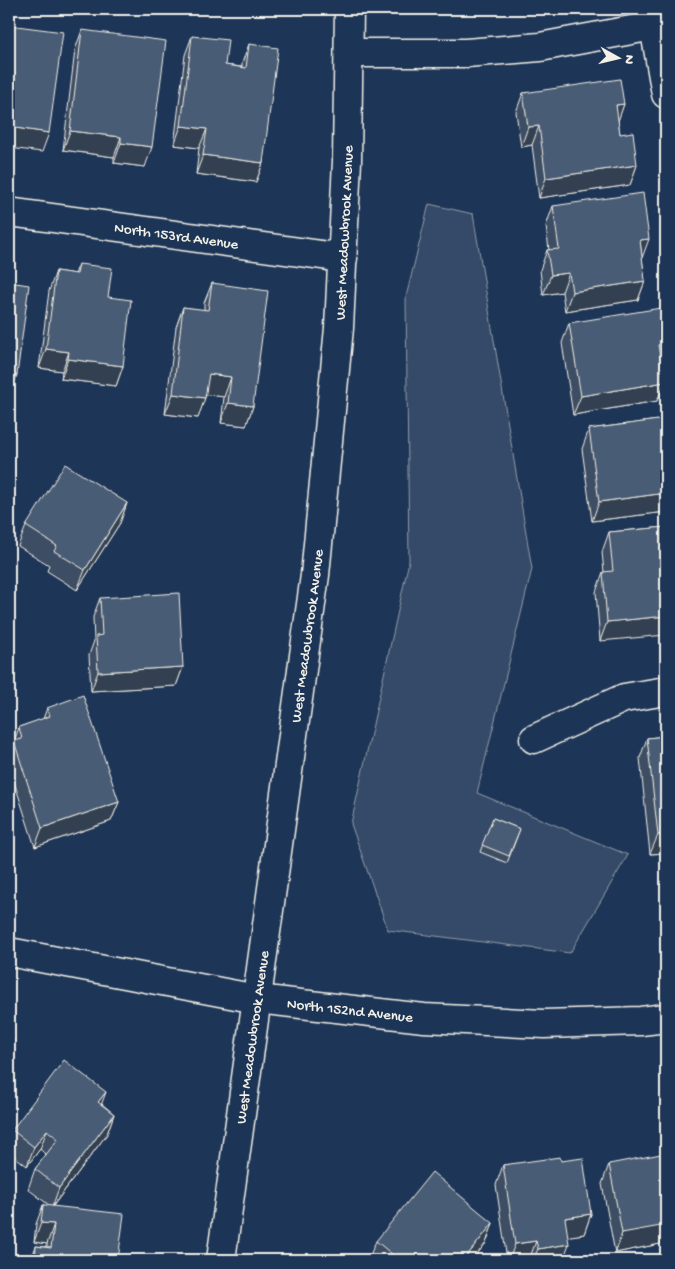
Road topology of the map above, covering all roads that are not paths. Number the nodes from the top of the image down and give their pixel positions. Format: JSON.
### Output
{"nodes":[{"id":1,"x":350,"y":9,"type":"edge"},
{"id":2,"x":652,"y":17,"type":"edge"},
{"id":3,"x":350,"y":53,"type":"junction"},
{"id":4,"x":666,"y":94,"type":"edge"},
{"id":5,"x":9,"y":212,"type":"edge"},
{"id":6,"x":343,"y":258,"type":"junction"},
{"id":7,"x":666,"y":692,"type":"edge"},
{"id":8,"x":534,"y":739,"type":"dead end"},
{"id":9,"x":9,"y":952,"type":"edge"},
{"id":10,"x":257,"y":998,"type":"junction"},
{"id":11,"x":666,"y":1018,"type":"edge"},
{"id":12,"x":221,"y":1260,"type":"edge"}],
"edges":[{"from":1,"to":3,"type":"street","name":"West Meadowbrook Avenue"},
{"from":2,"to":3,"type":"street"},
{"from":2,"to":4,"type":"street"},
{"from":3,"to":6,"type":"street","name":"West Meadowbrook Avenue"},
{"from":5,"to":6,"type":"street","name":"North 153rd Avenue"},
{"from":6,"to":10,"type":"street","name":"West Meadowbrook Avenue"},
{"from":7,"to":8,"type":"street"},
{"from":9,"to":10,"type":"street","name":"North 152nd Avenue"},
{"from":10,"to":11,"type":"street","name":"North 152nd Avenue"},
{"from":10,"to":12,"type":"street","name":"West Meadowbrook Avenue"}]}
